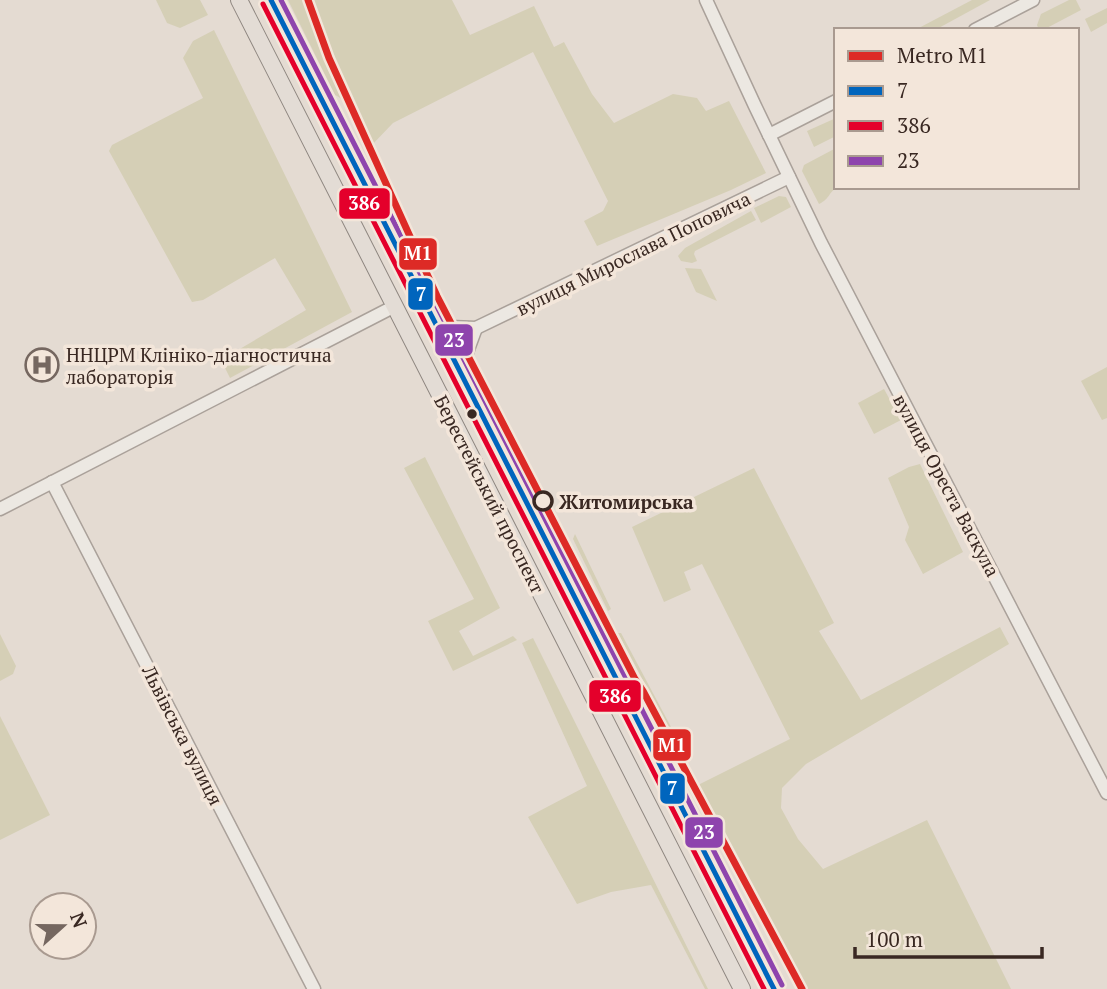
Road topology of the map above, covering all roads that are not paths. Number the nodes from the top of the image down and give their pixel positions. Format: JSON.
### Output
{"nodes":[{"id":1,"x":239,"y":0,"type":"edge"},
{"id":2,"x":271,"y":0,"type":"edge"},
{"id":3,"x":706,"y":0,"type":"edge"},
{"id":4,"x":1033,"y":0,"type":"edge"},
{"id":5,"x":979,"y":28,"type":"edge"},
{"id":6,"x":834,"y":102,"type":"edge"},
{"id":7,"x":769,"y":135,"type":"junction"},
{"id":8,"x":789,"y":177,"type":"junction"},
{"id":9,"x":395,"y":306,"type":"junction"},
{"id":10,"x":428,"y":311,"type":"junction"},
{"id":11,"x":476,"y":328,"type":"junction"},
{"id":12,"x":465,"y":384,"type":"junction"},
{"id":13,"x":52,"y":482,"type":"junction"},
{"id":14,"x":0,"y":509,"type":"edge"},
{"id":15,"x":1107,"y":793,"type":"edge"},
{"id":16,"x":314,"y":989,"type":"edge"},
{"id":17,"x":741,"y":989,"type":"edge"},
{"id":18,"x":774,"y":989,"type":"edge"}],
"edges":[{"from":1,"to":9,"type":"main road","name":"Берестейський проспект"},
{"from":2,"to":10,"type":"main road","name":"Берестейський проспект"},
{"from":3,"to":7,"type":"street"},
{"from":4,"to":5,"type":"street"},
{"from":6,"to":7,"type":"street"},
{"from":7,"to":8,"type":"street","name":"вулиця Ореста Васкула"},
{"from":8,"to":11,"type":"street","name":"вулиця Мирослава Поповича"},
{"from":8,"to":15,"type":"street","name":"вулиця Ореста Васкула"},
{"from":9,"to":13,"type":"street"},
{"from":9,"to":17,"type":"main road","name":"Берестейський проспект"},
{"from":10,"to":11,"type":"street"},
{"from":10,"to":12,"type":"main road","name":"Берестейський проспект"},
{"from":11,"to":12,"type":"street"},
{"from":12,"to":18,"type":"main road","name":"Берестейський проспект"},
{"from":13,"to":14,"type":"street"},
{"from":13,"to":16,"type":"street","name":"Львівська вулиця"}]}
